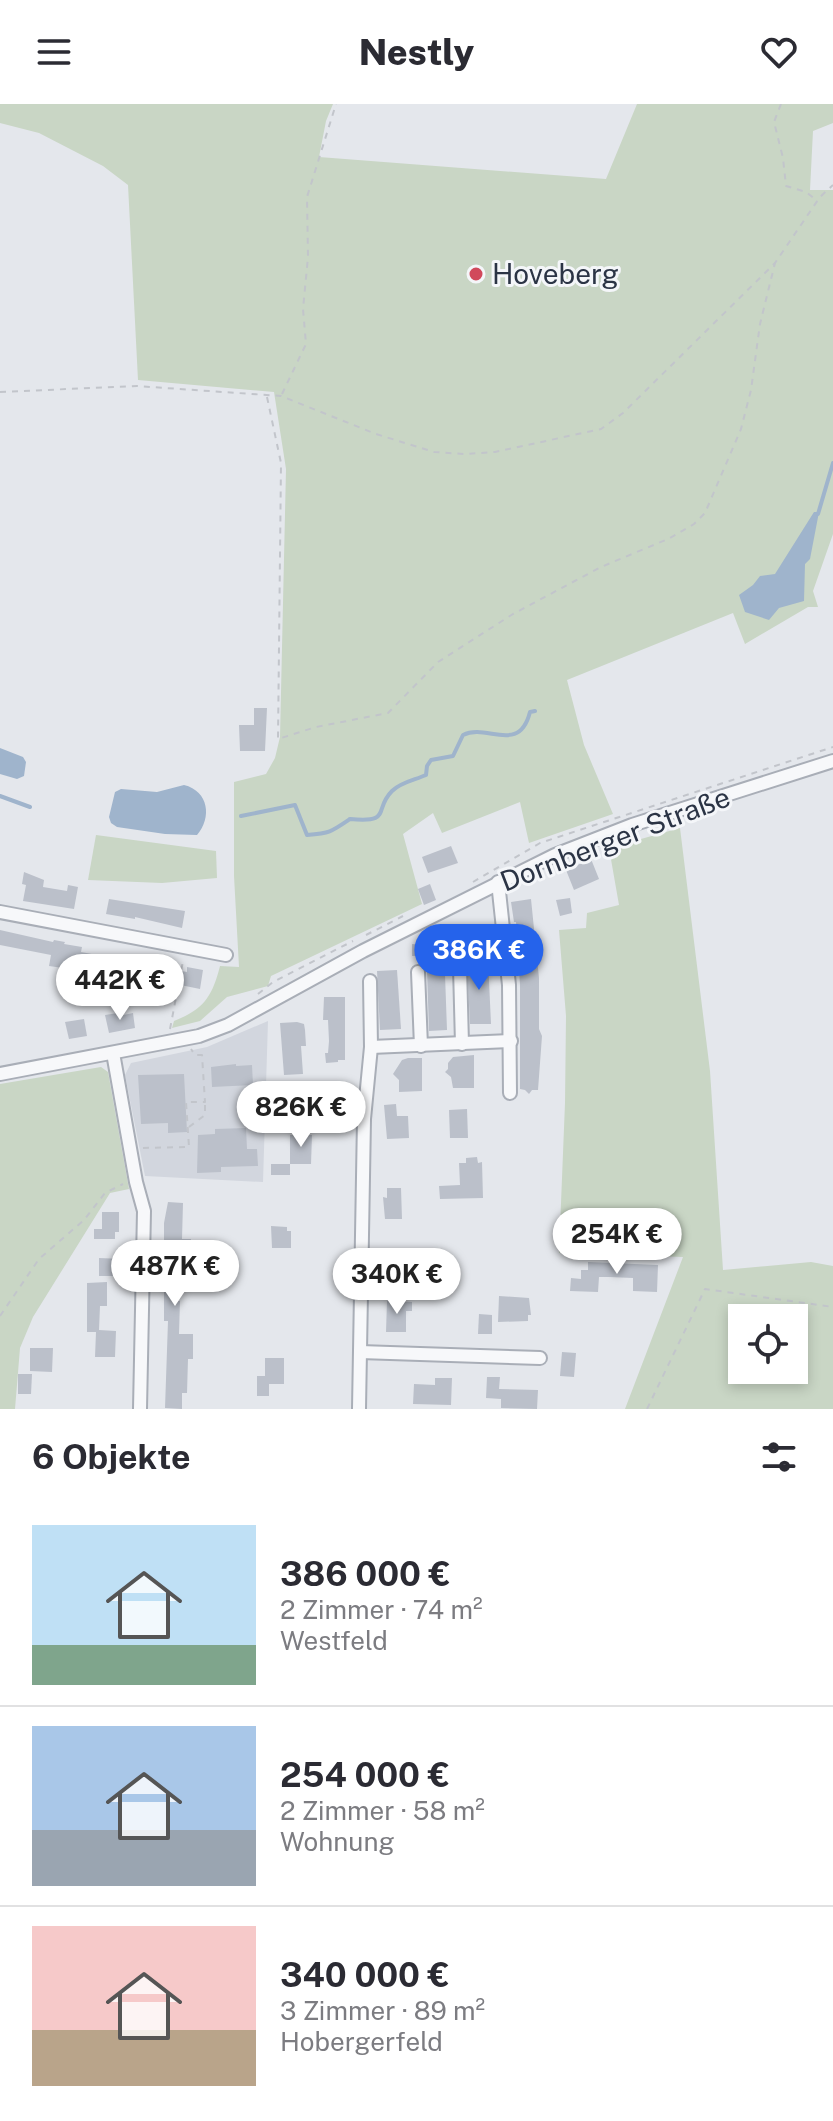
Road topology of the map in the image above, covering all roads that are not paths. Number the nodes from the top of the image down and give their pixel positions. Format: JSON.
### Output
{"nodes":[{"id":1,"x":833,"y":761,"type":"edge"},
{"id":2,"x":498,"y":882,"type":"junction"},
{"id":3,"x":0,"y":912,"type":"edge"},
{"id":4,"x":226,"y":955,"type":"dead end"},
{"id":5,"x":460,"y":967,"type":"dead end"},
{"id":6,"x":418,"y":972,"type":"dead end"},
{"id":7,"x":370,"y":981,"type":"dead end"},
{"id":8,"x":511,"y":1041,"type":"junction"},
{"id":9,"x":462,"y":1044,"type":"junction"},
{"id":10,"x":421,"y":1046,"type":"junction"},
{"id":11,"x":371,"y":1047,"type":"junction"},
{"id":12,"x":113,"y":1053,"type":"junction"},
{"id":13,"x":0,"y":1074,"type":"edge"},
{"id":14,"x":510,"y":1093,"type":"dead end"},
{"id":15,"x":360,"y":1352,"type":"junction"},
{"id":16,"x":540,"y":1358,"type":"dead end"},
{"id":17,"x":140,"y":1409,"type":"edge"},
{"id":18,"x":359,"y":1409,"type":"edge"}],
"edges":[{"from":1,"to":2,"type":"street","name":"Dornberger Straße"},
{"from":2,"to":8,"type":"street"},
{"from":2,"to":12,"type":"street","name":"Dornberger Straße"},
{"from":3,"to":4,"type":"street"},
{"from":5,"to":9,"type":"street"},
{"from":6,"to":10,"type":"street"},
{"from":7,"to":11,"type":"street"},
{"from":8,"to":9,"type":"street"},
{"from":8,"to":14,"type":"street"},
{"from":9,"to":10,"type":"street"},
{"from":10,"to":11,"type":"street"},
{"from":11,"to":15,"type":"street"},
{"from":12,"to":13,"type":"street","name":"Dornberger Straße"},
{"from":12,"to":17,"type":"street"},
{"from":15,"to":16,"type":"street"},
{"from":15,"to":18,"type":"street"}]}
